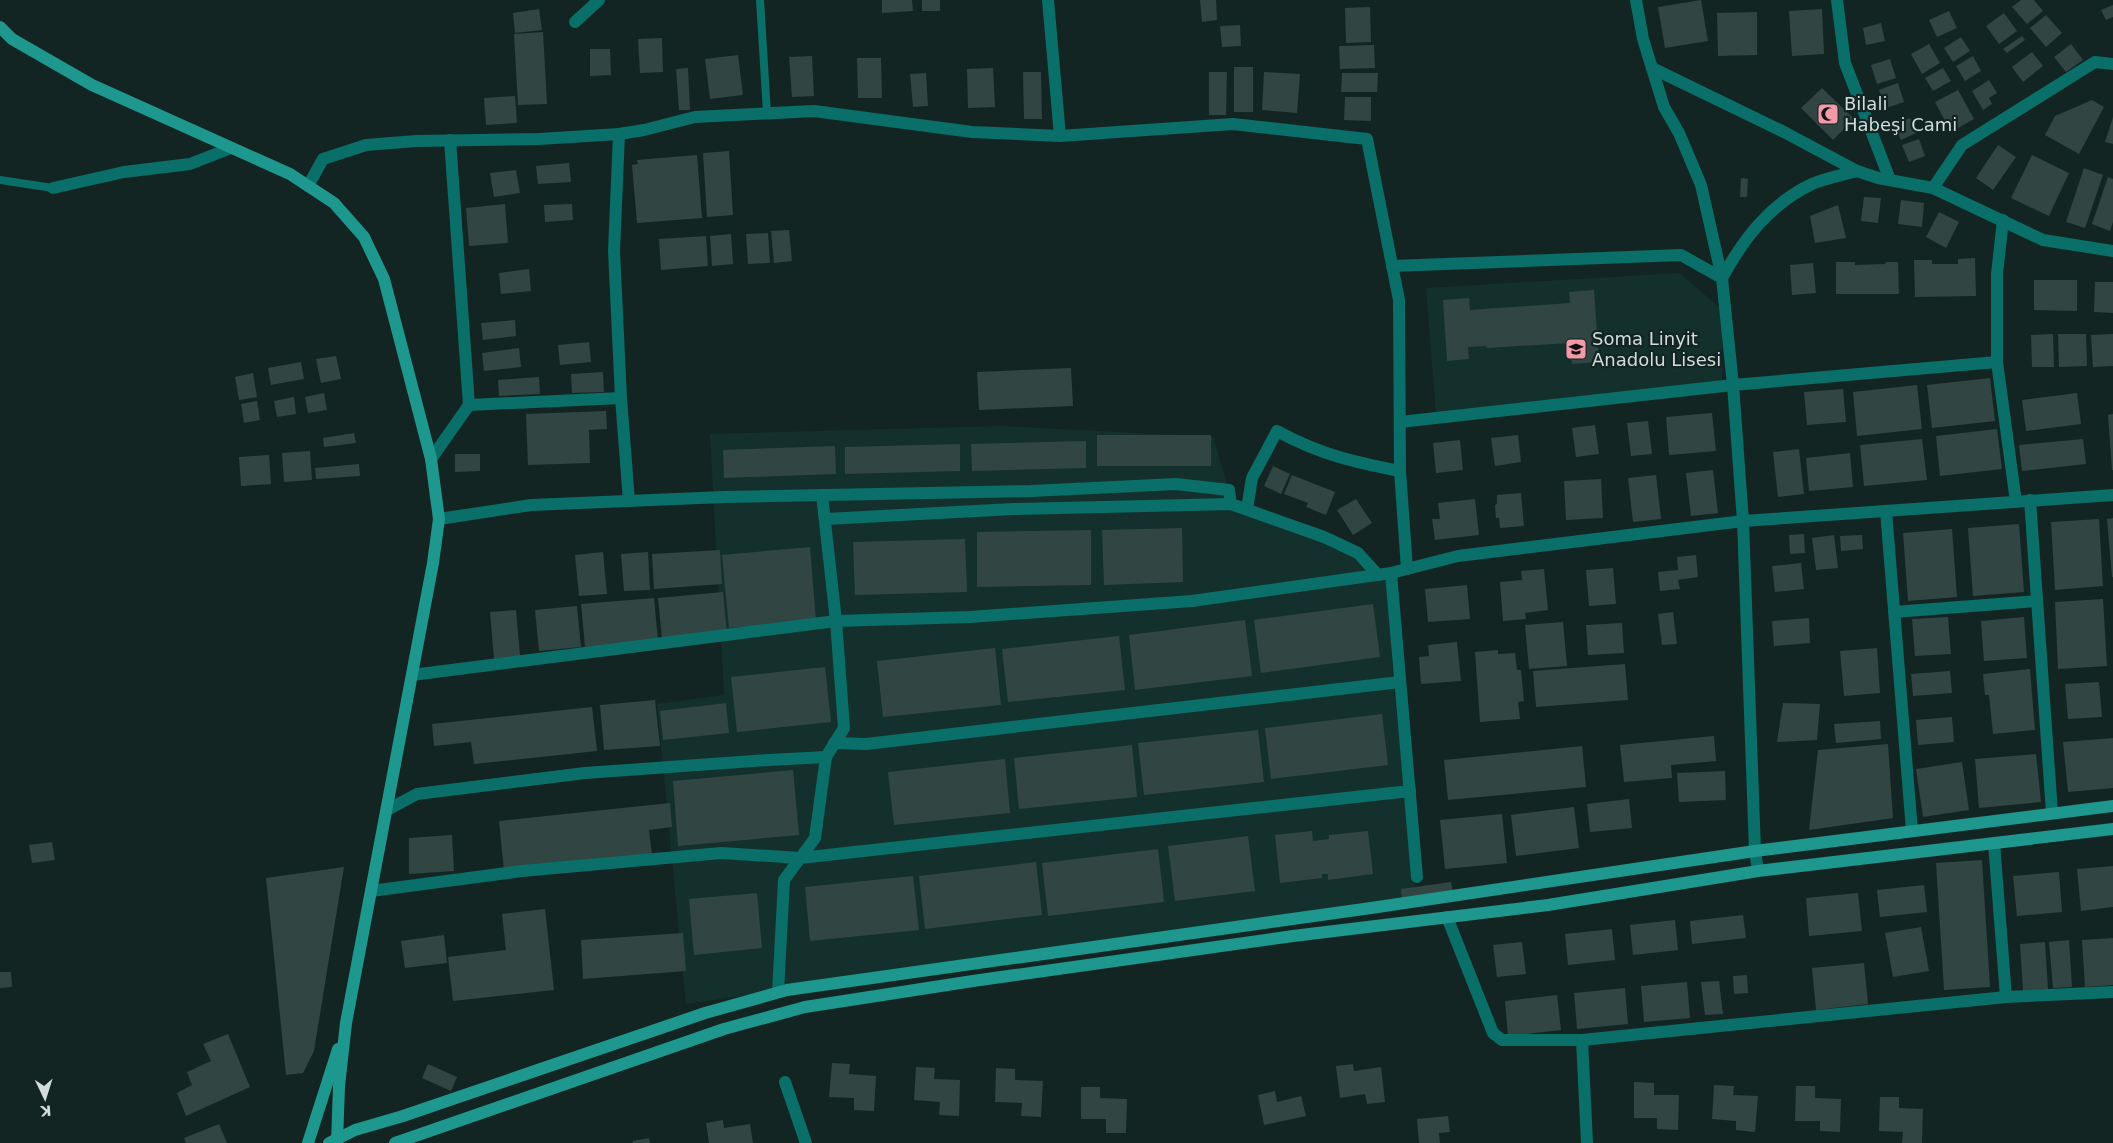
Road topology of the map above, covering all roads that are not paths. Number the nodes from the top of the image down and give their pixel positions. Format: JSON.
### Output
{"nodes":[{"id":1,"x":599,"y":0,"type":"edge"},
{"id":2,"x":760,"y":0,"type":"edge"},
{"id":3,"x":1048,"y":0,"type":"edge"},
{"id":4,"x":1636,"y":0,"type":"edge"},
{"id":5,"x":1837,"y":0,"type":"edge"},
{"id":6,"x":575,"y":22,"type":"dead end"},
{"id":7,"x":0,"y":27,"type":"edge"},
{"id":8,"x":2113,"y":64,"type":"edge"},
{"id":9,"x":1652,"y":68,"type":"junction"},
{"id":10,"x":767,"y":113,"type":"junction"},
{"id":11,"x":619,"y":134,"type":"junction"},
{"id":12,"x":1060,"y":136,"type":"junction"},
{"id":13,"x":450,"y":140,"type":"junction"},
{"id":14,"x":231,"y":148,"type":"junction"},
{"id":15,"x":1857,"y":171,"type":"junction"},
{"id":16,"x":0,"y":180,"type":"edge"},
{"id":17,"x":1890,"y":180,"type":"junction"},
{"id":18,"x":308,"y":186,"type":"junction"},
{"id":19,"x":53,"y":188,"type":"joint"},
{"id":20,"x":1933,"y":188,"type":"junction"},
{"id":21,"x":2003,"y":220,"type":"junction"},
{"id":22,"x":2113,"y":251,"type":"edge"},
{"id":23,"x":1392,"y":266,"type":"junction"},
{"id":24,"x":1722,"y":278,"type":"junction"},
{"id":25,"x":1997,"y":362,"type":"junction"},
{"id":26,"x":1733,"y":385,"type":"junction"},
{"id":27,"x":621,"y":398,"type":"junction"},
{"id":28,"x":469,"y":405,"type":"junction"},
{"id":29,"x":1400,"y":422,"type":"junction"},
{"id":30,"x":431,"y":460,"type":"junction"},
{"id":31,"x":1400,"y":471,"type":"junction"},
{"id":32,"x":822,"y":495,"type":"junction"},
{"id":33,"x":2113,"y":495,"type":"edge"},
{"id":34,"x":2030,"y":500,"type":"junction"},
{"id":35,"x":630,"y":501,"type":"junction"},
{"id":36,"x":2016,"y":502,"type":"junction"},
{"id":37,"x":1231,"y":504,"type":"junction"},
{"id":38,"x":1247,"y":509,"type":"junction"},
{"id":39,"x":1886,"y":511,"type":"junction"},
{"id":40,"x":439,"y":519,"type":"junction"},
{"id":41,"x":826,"y":519,"type":"junction"},
{"id":42,"x":1744,"y":521,"type":"junction"},
{"id":43,"x":1407,"y":569,"type":"junction"},
{"id":44,"x":1391,"y":573,"type":"junction"},
{"id":45,"x":1378,"y":575,"type":"junction"},
{"id":46,"x":2037,"y":601,"type":"junction"},
{"id":47,"x":1894,"y":612,"type":"junction"},
{"id":48,"x":836,"y":621,"type":"junction"},
{"id":49,"x":412,"y":675,"type":"junction"},
{"id":50,"x":1400,"y":682,"type":"junction"},
{"id":51,"x":834,"y":743,"type":"junction"},
{"id":52,"x":826,"y":757,"type":"junction"},
{"id":53,"x":1410,"y":791,"type":"junction"},
{"id":54,"x":2113,"y":806,"type":"edge"},
{"id":55,"x":387,"y":810,"type":"junction"},
{"id":56,"x":2052,"y":813,"type":"junction"},
{"id":57,"x":2113,"y":829,"type":"edge"},
{"id":58,"x":1912,"y":831,"type":"junction"},
{"id":59,"x":1994,"y":843,"type":"junction"},
{"id":60,"x":1755,"y":851,"type":"junction"},
{"id":61,"x":800,"y":858,"type":"junction"},
{"id":62,"x":1758,"y":871,"type":"junction"},
{"id":63,"x":1417,"y":877,"type":"dead end"},
{"id":64,"x":371,"y":891,"type":"junction"},
{"id":65,"x":1447,"y":917,"type":"junction"},
{"id":66,"x":778,"y":992,"type":"junction"},
{"id":67,"x":2113,"y":992,"type":"edge"},
{"id":68,"x":2006,"y":997,"type":"junction"},
{"id":69,"x":346,"y":1023,"type":"junction"},
{"id":70,"x":1582,"y":1040,"type":"junction"},
{"id":71,"x":785,"y":1082,"type":"dead end"},
{"id":72,"x":334,"y":1141,"type":"edge"},
{"id":73,"x":308,"y":1143,"type":"edge"},
{"id":74,"x":395,"y":1143,"type":"edge"},
{"id":75,"x":806,"y":1143,"type":"edge"},
{"id":76,"x":1587,"y":1143,"type":"edge"}],
"edges":[{"from":1,"to":6,"type":"street"},
{"from":2,"to":10,"type":"lane"},
{"from":3,"to":12,"type":"street"},
{"from":4,"to":9,"type":"street"},
{"from":5,"to":17,"type":"street"},
{"from":7,"to":14,"type":"main road"},
{"from":8,"to":20,"type":"street"},
{"from":9,"to":15,"type":"street"},
{"from":9,"to":24,"type":"street"},
{"from":10,"to":11,"type":"street"},
{"from":10,"to":12,"type":"street"},
{"from":11,"to":13,"type":"street"},
{"from":11,"to":27,"type":"street"},
{"from":12,"to":23,"type":"street"},
{"from":13,"to":18,"type":"street"},
{"from":13,"to":28,"type":"street"},
{"from":14,"to":18,"type":"main road"},
{"from":14,"to":19,"type":"street"},
{"from":15,"to":17,"type":"street"},
{"from":15,"to":24,"type":"street"},
{"from":16,"to":19,"type":"lane"},
{"from":17,"to":20,"type":"street"},
{"from":18,"to":30,"type":"main road"},
{"from":20,"to":21,"type":"street"},
{"from":21,"to":22,"type":"street"},
{"from":21,"to":25,"type":"street"},
{"from":23,"to":24,"type":"street"},
{"from":23,"to":29,"type":"street"},
{"from":24,"to":26,"type":"street"},
{"from":25,"to":26,"type":"street"},
{"from":25,"to":36,"type":"street"},
{"from":26,"to":29,"type":"street"},
{"from":26,"to":42,"type":"street"},
{"from":27,"to":28,"type":"street"},
{"from":27,"to":35,"type":"street"},
{"from":28,"to":30,"type":"street"},
{"from":29,"to":31,"type":"street"},
{"from":30,"to":40,"type":"main road"},
{"from":31,"to":38,"type":"street"},
{"from":31,"to":43,"type":"street"},
{"from":32,"to":35,"type":"street"},
{"from":32,"to":37,"type":"street"},
{"from":32,"to":41,"type":"street"},
{"from":33,"to":34,"type":"street"},
{"from":34,"to":36,"type":"street"},
{"from":34,"to":46,"type":"street"},
{"from":35,"to":40,"type":"street"},
{"from":36,"to":39,"type":"street"},
{"from":37,"to":38,"type":"street"},
{"from":37,"to":41,"type":"street"},
{"from":38,"to":45,"type":"street"},
{"from":39,"to":42,"type":"street"},
{"from":39,"to":47,"type":"street"},
{"from":40,"to":49,"type":"main road"},
{"from":41,"to":48,"type":"street"},
{"from":42,"to":43,"type":"street"},
{"from":42,"to":60,"type":"street"},
{"from":43,"to":44,"type":"street"},
{"from":44,"to":45,"type":"street"},
{"from":44,"to":50,"type":"street"},
{"from":45,"to":48,"type":"street"},
{"from":46,"to":47,"type":"street"},
{"from":46,"to":56,"type":"street"},
{"from":47,"to":58,"type":"street"},
{"from":48,"to":49,"type":"street"},
{"from":48,"to":51,"type":"street"},
{"from":49,"to":55,"type":"main road"},
{"from":50,"to":51,"type":"street"},
{"from":50,"to":53,"type":"street"},
{"from":51,"to":52,"type":"street"},
{"from":52,"to":55,"type":"street"},
{"from":52,"to":61,"type":"street"},
{"from":53,"to":61,"type":"street"},
{"from":53,"to":63,"type":"street"},
{"from":54,"to":56,"type":"main road"},
{"from":55,"to":64,"type":"main road"},
{"from":56,"to":58,"type":"main road"},
{"from":57,"to":59,"type":"main road"},
{"from":58,"to":60,"type":"main road"},
{"from":59,"to":62,"type":"main road"},
{"from":59,"to":68,"type":"street"},
{"from":60,"to":62,"type":"street"},
{"from":60,"to":66,"type":"main road"},
{"from":61,"to":64,"type":"street"},
{"from":61,"to":66,"type":"street"},
{"from":62,"to":65,"type":"main road"},
{"from":64,"to":69,"type":"main road"},
{"from":65,"to":70,"type":"street"},
{"from":65,"to":74,"type":"main road"},
{"from":66,"to":72,"type":"main road"},
{"from":67,"to":68,"type":"street"},
{"from":68,"to":70,"type":"street"},
{"from":69,"to":72,"type":"main road"},
{"from":69,"to":73,"type":"main road"},
{"from":70,"to":76,"type":"street"},
{"from":71,"to":75,"type":"street"}]}
